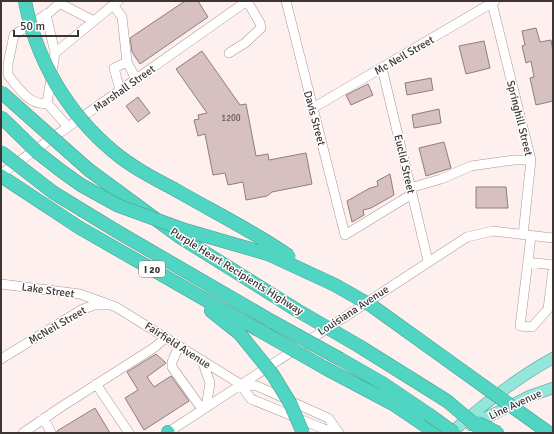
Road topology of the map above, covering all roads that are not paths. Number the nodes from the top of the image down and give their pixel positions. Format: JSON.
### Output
{"nodes":[{"id":1,"x":25,"y":1,"type":"edge"},
{"id":2,"x":247,"y":1,"type":"edge"},
{"id":3,"x":286,"y":1,"type":"edge"},
{"id":4,"x":61,"y":2,"type":"edge"},
{"id":5,"x":494,"y":2,"type":"edge"},
{"id":6,"x":116,"y":4,"type":"edge"},
{"id":7,"x":46,"y":14,"type":"junction"},
{"id":8,"x":94,"y":21,"type":"junction"},
{"id":9,"x":55,"y":53,"type":"junction"},
{"id":10,"x":229,"y":53,"type":"dead end"},
{"id":11,"x":127,"y":62,"type":"junction"},
{"id":12,"x":382,"y":68,"type":"junction"},
{"id":13,"x":4,"y":78,"type":"edge"},
{"id":14,"x":136,"y":79,"type":"junction"},
{"id":15,"x":120,"y":90,"type":"junction"},
{"id":16,"x":1,"y":92,"type":"edge"},
{"id":17,"x":47,"y":103,"type":"junction"},
{"id":18,"x":313,"y":108,"type":"junction"},
{"id":19,"x":1,"y":117,"type":"edge"},
{"id":20,"x":68,"y":127,"type":"junction"},
{"id":21,"x":1,"y":152,"type":"edge"},
{"id":22,"x":531,"y":160,"type":"junction"},
{"id":23,"x":1,"y":175,"type":"edge"},
{"id":24,"x":411,"y":191,"type":"junction"},
{"id":25,"x":527,"y":235,"type":"junction"},
{"id":26,"x":553,"y":238,"type":"edge"},
{"id":27,"x":428,"y":261,"type":"junction"},
{"id":28,"x":528,"y":262,"type":"junction"},
{"id":29,"x":553,"y":265,"type":"edge"},
{"id":30,"x":149,"y":267,"type":"junction"},
{"id":31,"x":553,"y":269,"type":"edge"},
{"id":32,"x":306,"y":270,"type":"junction"},
{"id":33,"x":1,"y":284,"type":"edge"},
{"id":34,"x":116,"y":307,"type":"junction"},
{"id":35,"x":166,"y":337,"type":"junction"},
{"id":36,"x":179,"y":346,"type":"junction"},
{"id":37,"x":553,"y":358,"type":"edge"},
{"id":38,"x":1,"y":360,"type":"edge"},
{"id":39,"x":202,"y":360,"type":"junction"},
{"id":40,"x":96,"y":384,"type":"junction"},
{"id":41,"x":240,"y":384,"type":"junction"},
{"id":42,"x":553,"y":388,"type":"edge"},
{"id":43,"x":204,"y":408,"type":"junction"},
{"id":44,"x":423,"y":417,"type":"junction"},
{"id":45,"x":44,"y":418,"type":"junction"},
{"id":46,"x":468,"y":419,"type":"junction"},
{"id":47,"x":23,"y":433,"type":"edge"},
{"id":48,"x":51,"y":433,"type":"edge"},
{"id":49,"x":129,"y":433,"type":"edge"},
{"id":50,"x":167,"y":433,"type":"edge"},
{"id":51,"x":302,"y":433,"type":"edge"},
{"id":52,"x":339,"y":433,"type":"edge"},
{"id":53,"x":436,"y":433,"type":"edge"},
{"id":54,"x":454,"y":433,"type":"edge"},
{"id":55,"x":485,"y":433,"type":"edge"},
{"id":56,"x":498,"y":433,"type":"edge"},
{"id":57,"x":549,"y":433,"type":"edge"}],
"edges":[{"from":1,"to":32,"type":"highway","bridge":true},
{"from":2,"to":10,"type":"street"},
{"from":2,"to":14,"type":"street","name":"Marshall Street"},
{"from":3,"to":18,"type":"street","name":"Davis Street"},
{"from":4,"to":7,"type":"street"},
{"from":4,"to":8,"type":"street"},
{"from":5,"to":12,"type":"street","name":"Mc Neil Street"},
{"from":5,"to":22,"type":"street","name":"Springhill Street"},
{"from":6,"to":8,"type":"street"},
{"from":6,"to":11,"type":"street"},
{"from":7,"to":9,"type":"street"},
{"from":7,"to":13,"type":"street"},
{"from":8,"to":9,"type":"street"},
{"from":9,"to":17,"type":"street"},
{"from":11,"to":14,"type":"street"},
{"from":11,"to":15,"type":"street"},
{"from":12,"to":18,"type":"street","name":"Mc Neil Street"},
{"from":12,"to":24,"type":"street","name":"Euclid Street"},
{"from":13,"to":17,"type":"street"},
{"from":14,"to":15,"type":"street","name":"Marshall Street"},
{"from":15,"to":20,"type":"street","name":"Marshall Street"},
{"from":16,"to":46,"type":"highway","name":"Purple Heart Recipients Highway","bridge":true},
{"from":17,"to":20,"type":"street"},
{"from":18,"to":24,"type":"street","name":"Davis Street"},
{"from":19,"to":32,"type":"highway","bridge":true},
{"from":20,"to":23,"type":"street","name":"Marshall Street"},
{"from":21,"to":44,"type":"highway","bridge":true},
{"from":22,"to":24,"type":"street"},
{"from":22,"to":25,"type":"street","name":"Springhill Street"},
{"from":23,"to":30,"type":"highway","number":"I 20"},
{"from":24,"to":27,"type":"street","name":"Euclid Street"},
{"from":25,"to":26,"type":"street","name":"Louisiana Avenue"},
{"from":25,"to":27,"type":"street","name":"Louisiana Avenue"},
{"from":25,"to":28,"type":"street","name":"Springhill Street"},
{"from":27,"to":41,"type":"street","name":"Louisiana Avenue"},
{"from":28,"to":29,"type":"street"},
{"from":28,"to":31,"type":"street","name":"Springhill Street"},
{"from":30,"to":44,"type":"highway","number":"I 20","bridge":true},
{"from":30,"to":51,"type":"highway","bridge":true},
{"from":32,"to":57,"type":"highway","bridge":true},
{"from":33,"to":34,"type":"street","name":"Lake Street"},
{"from":34,"to":35,"type":"street","name":"Fairfield Avenue"},
{"from":34,"to":38,"type":"street","name":"McNeil Street"},
{"from":35,"to":36,"type":"street","name":"Fairfield Avenue"},
{"from":35,"to":40,"type":"street"},
{"from":36,"to":39,"type":"street","name":"Fairfield Avenue"},
{"from":36,"to":43,"type":"street"},
{"from":37,"to":54,"type":"main road"},
{"from":39,"to":41,"type":"street","name":"Fairfield Avenue"},
{"from":39,"to":43,"type":"street"},
{"from":40,"to":45,"type":"street"},
{"from":40,"to":49,"type":"street"},
{"from":41,"to":43,"type":"street","name":"Louisiana Avenue"},
{"from":41,"to":52,"type":"street","name":"Fairfield Avenue"},
{"from":41,"to":52,"type":"street","name":"Fairfield Avenue"},
{"from":42,"to":54,"type":"main road","name":"Line Avenue"},
{"from":43,"to":50,"type":"street","name":"Louisiana Avenue"},
{"from":44,"to":53,"type":"highway","number":"I 20"},
{"from":44,"to":54,"type":"highway","bridge":true},
{"from":45,"to":47,"type":"street"},
{"from":45,"to":48,"type":"street"},
{"from":46,"to":55,"type":"highway","name":"Purple Heart Recipients Highway","bridge":true},
{"from":46,"to":56,"type":"highway","bridge":true}]}
